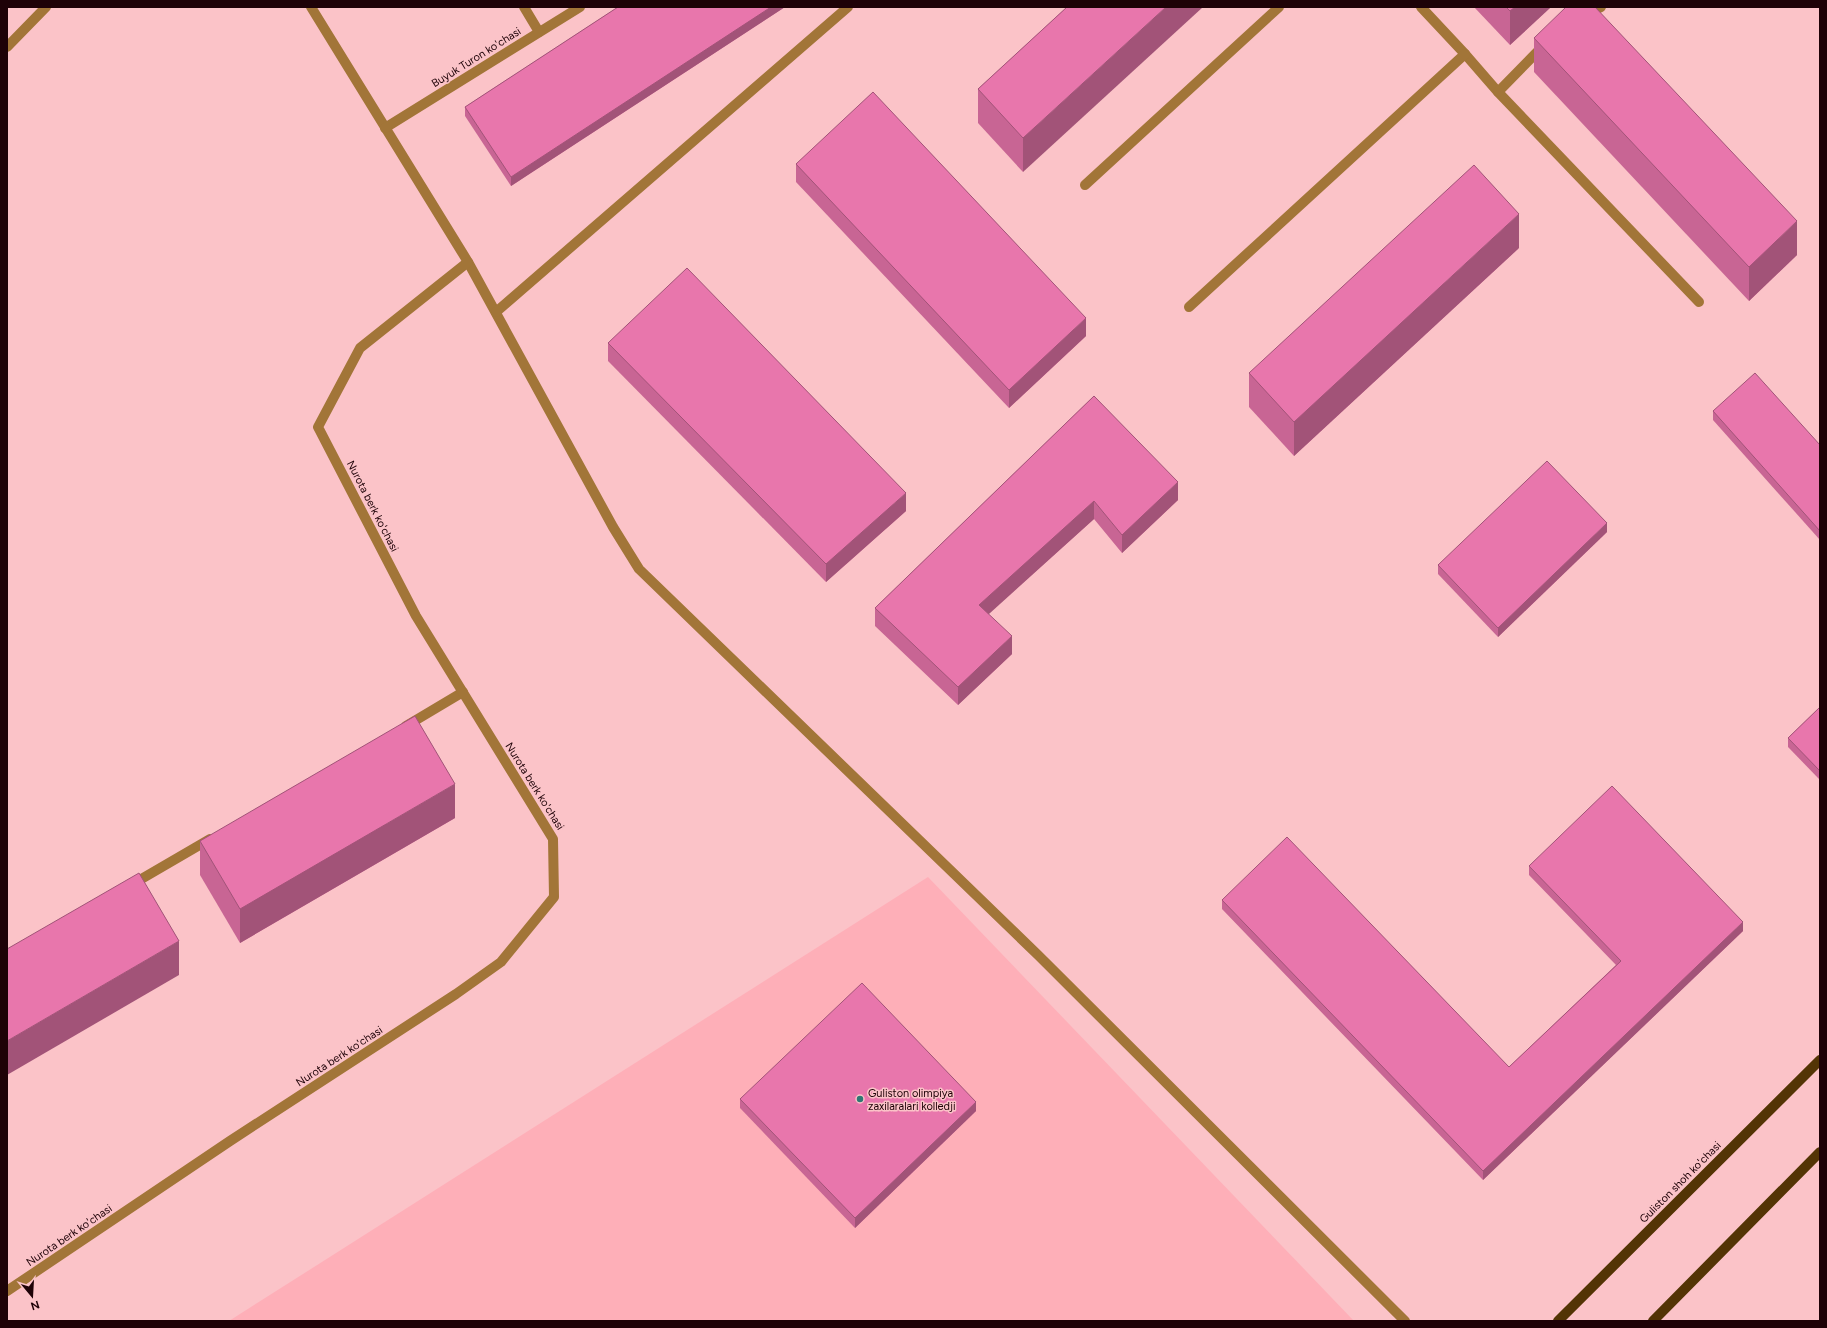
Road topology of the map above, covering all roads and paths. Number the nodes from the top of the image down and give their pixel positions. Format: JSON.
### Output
{"nodes":[{"id":1,"x":46,"y":7,"type":"edge"},
{"id":2,"x":311,"y":7,"type":"edge"},
{"id":3,"x":524,"y":7,"type":"edge"},
{"id":4,"x":580,"y":7,"type":"edge"},
{"id":5,"x":848,"y":7,"type":"edge"},
{"id":6,"x":1279,"y":7,"type":"edge"},
{"id":7,"x":1422,"y":7,"type":"edge"},
{"id":8,"x":1601,"y":7,"type":"edge"},
{"id":9,"x":1576,"y":19,"type":"edge"},
{"id":10,"x":539,"y":32,"type":"junction"},
{"id":11,"x":1548,"y":42,"type":"edge"},
{"id":12,"x":7,"y":46,"type":"edge"},
{"id":13,"x":1466,"y":54,"type":"junction"},
{"id":14,"x":1498,"y":92,"type":"junction"},
{"id":15,"x":385,"y":128,"type":"junction"},
{"id":16,"x":1085,"y":185,"type":"dead end"},
{"id":17,"x":468,"y":262,"type":"junction"},
{"id":18,"x":1699,"y":302,"type":"dead end"},
{"id":19,"x":1189,"y":307,"type":"dead end"},
{"id":20,"x":496,"y":312,"type":"junction"},
{"id":21,"x":463,"y":692,"type":"junction"},
{"id":22,"x":394,"y":732,"type":"edge"},
{"id":23,"x":221,"y":833,"type":"edge"},
{"id":24,"x":124,"y":889,"type":"edge"},
{"id":25,"x":1820,"y":1060,"type":"edge"},
{"id":26,"x":1820,"y":1152,"type":"edge"},
{"id":27,"x":7,"y":1291,"type":"edge"},
{"id":28,"x":1405,"y":1321,"type":"edge"},
{"id":29,"x":1558,"y":1321,"type":"edge"},
{"id":30,"x":1653,"y":1321,"type":"edge"}],
"edges":[{"from":1,"to":12,"type":"street"},
{"from":2,"to":15,"type":"street"},
{"from":3,"to":10,"type":"street"},
{"from":4,"to":10,"type":"street","name":"Buyuk Turon ko'chasi"},
{"from":5,"to":20,"type":"street"},
{"from":6,"to":16,"type":"street"},
{"from":7,"to":13,"type":"street"},
{"from":8,"to":9,"type":"street"},
{"from":10,"to":15,"type":"street","name":"Buyuk Turon ko'chasi"},
{"from":11,"to":14,"type":"street"},
{"from":13,"to":14,"type":"street"},
{"from":13,"to":19,"type":"street"},
{"from":14,"to":18,"type":"street"},
{"from":15,"to":17,"type":"street"},
{"from":17,"to":20,"type":"street"},
{"from":17,"to":21,"type":"street","name":"Nurota berk ko'chasi"},
{"from":20,"to":28,"type":"street"},
{"from":21,"to":22,"type":"street"},
{"from":21,"to":27,"type":"street","name":"Nurota berk ko'chasi"},
{"from":23,"to":24,"type":"street"},
{"from":25,"to":29,"type":"main road","name":"Guliston shoh ko'chasi"},
{"from":26,"to":30,"type":"main road"}]}
